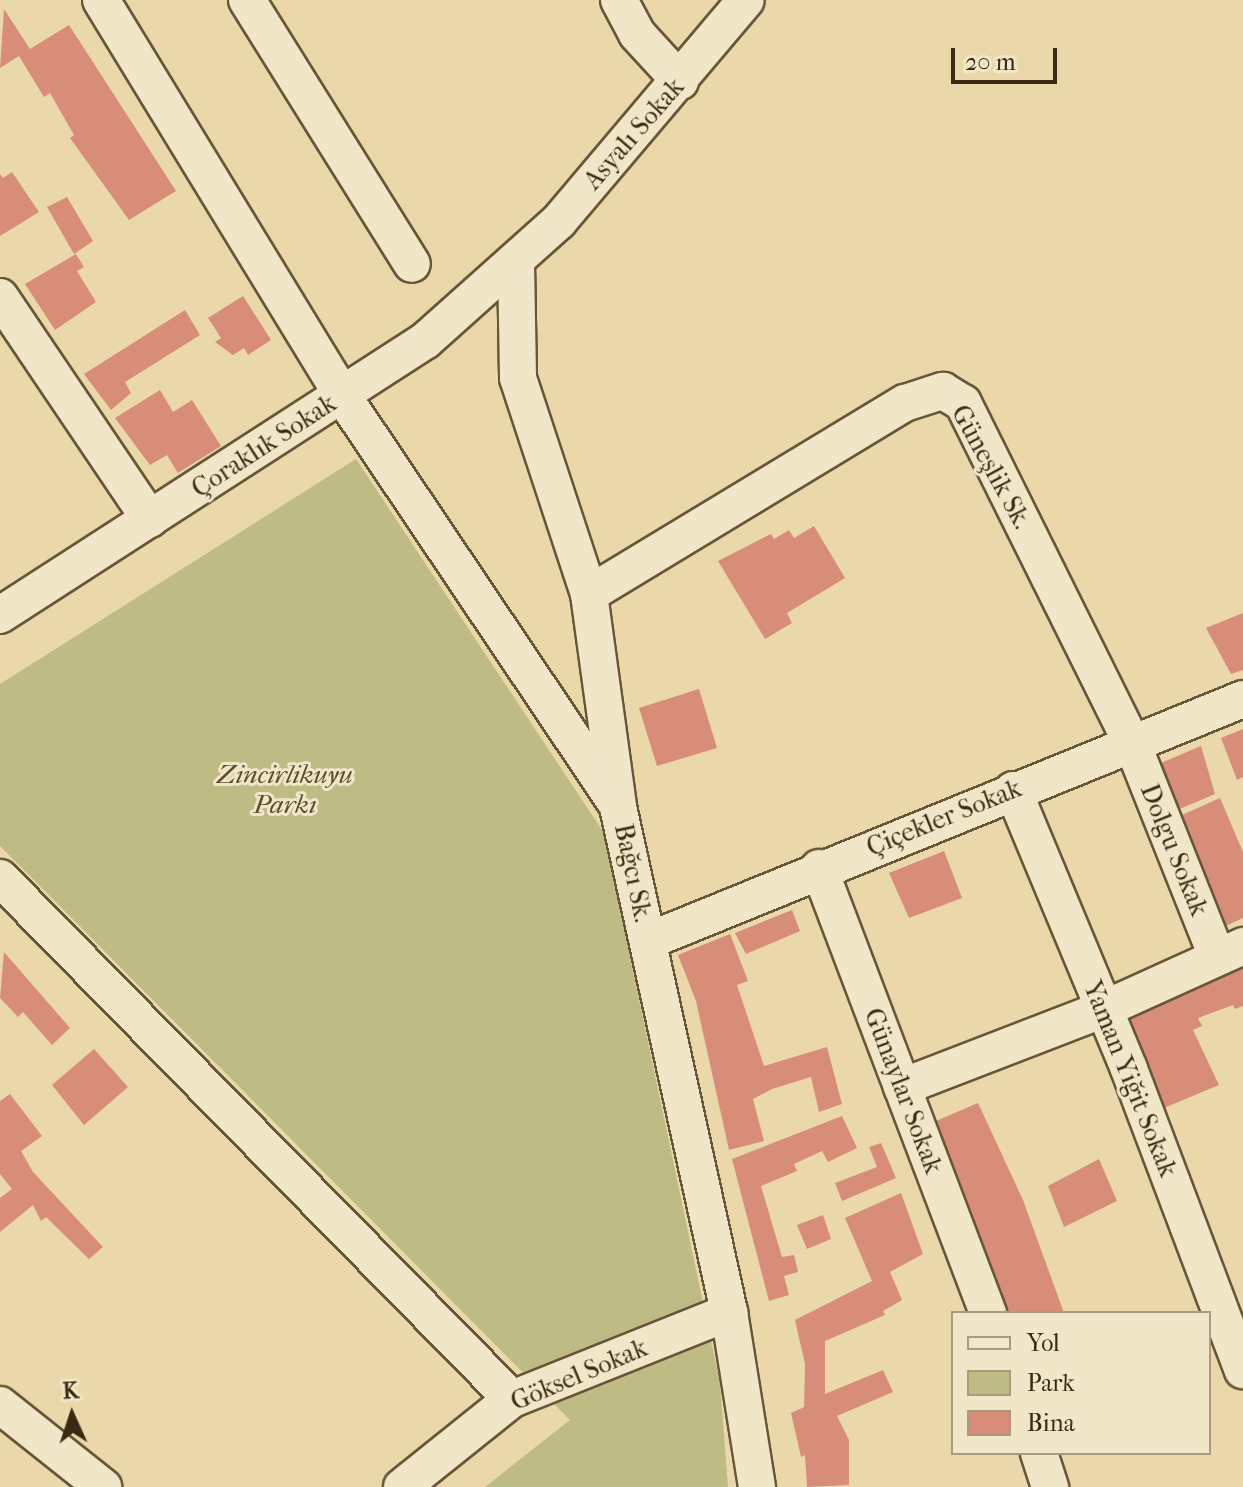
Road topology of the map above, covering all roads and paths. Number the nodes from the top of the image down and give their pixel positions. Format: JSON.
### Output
{"nodes":[{"id":1,"x":101,"y":0,"type":"edge"},
{"id":2,"x":247,"y":0,"type":"edge"},
{"id":3,"x":619,"y":0,"type":"edge"},
{"id":4,"x":746,"y":0,"type":"edge"},
{"id":5,"x":680,"y":81,"type":"junction"},
{"id":6,"x":516,"y":262,"type":"junction"},
{"id":7,"x":412,"y":264,"type":"dead end"},
{"id":8,"x":0,"y":297,"type":"edge"},
{"id":9,"x":342,"y":395,"type":"junction"},
{"id":10,"x":150,"y":519,"type":"junction"},
{"id":11,"x":589,"y":594,"type":"junction"},
{"id":12,"x":0,"y":615,"type":"edge"},
{"id":13,"x":1243,"y":699,"type":"edge"},
{"id":14,"x":1132,"y":743,"type":"junction"},
{"id":15,"x":1013,"y":790,"type":"junction"},
{"id":16,"x":618,"y":807,"type":"junction"},
{"id":17,"x":819,"y":868,"type":"junction"},
{"id":18,"x":0,"y":878,"type":"edge"},
{"id":19,"x":648,"y":941,"type":"junction"},
{"id":20,"x":1230,"y":952,"type":"edge"},
{"id":21,"x":1102,"y":1010,"type":"junction"},
{"id":22,"x":902,"y":1087,"type":"junction"},
{"id":23,"x":987,"y":1311,"type":"edge"},
{"id":24,"x":729,"y":1312,"type":"junction"},
{"id":25,"x":1243,"y":1370,"type":"edge"},
{"id":26,"x":512,"y":1399,"type":"junction"},
{"id":27,"x":0,"y":1405,"type":"edge"},
{"id":28,"x":1040,"y":1455,"type":"edge"},
{"id":29,"x":93,"y":1484,"type":"edge"},
{"id":30,"x":402,"y":1487,"type":"edge"},
{"id":31,"x":757,"y":1487,"type":"edge"},
{"id":32,"x":1050,"y":1487,"type":"edge"}],
"edges":[{"from":1,"to":9,"type":"street"},
{"from":2,"to":7,"type":"street"},
{"from":3,"to":5,"type":"street"},
{"from":4,"to":5,"type":"street","name":"Asyalı Sokak"},
{"from":5,"to":6,"type":"street","name":"Asyalı Sokak"},
{"from":6,"to":9,"type":"street","name":"Çoraklık Sokak"},
{"from":6,"to":11,"type":"street","name":"Bağcı Sk."},
{"from":8,"to":10,"type":"street"},
{"from":9,"to":10,"type":"street","name":"Çoraklık Sokak"},
{"from":9,"to":16,"type":"street"},
{"from":10,"to":12,"type":"street","name":"Çoraklık Sokak"},
{"from":11,"to":14,"type":"street","name":"Güneşlik Sk."},
{"from":11,"to":16,"type":"street","name":"Bağcı Sk."},
{"from":13,"to":14,"type":"street","name":"Çiçekler Sokak"},
{"from":14,"to":15,"type":"street","name":"Çiçekler Sokak"},
{"from":14,"to":20,"type":"street","name":"Dolgu Sokak"},
{"from":15,"to":17,"type":"street","name":"Çiçekler Sokak"},
{"from":15,"to":21,"type":"street","name":"Yaman Yiğit Sokak"},
{"from":16,"to":19,"type":"street","name":"Bağcı Sk."},
{"from":17,"to":19,"type":"street","name":"Çiçekler Sokak"},
{"from":17,"to":22,"type":"street","name":"Günaylar Sokak"},
{"from":18,"to":26,"type":"street"},
{"from":19,"to":24,"type":"street","name":"Bağcı Sk."},
{"from":20,"to":21,"type":"street"},
{"from":21,"to":22,"type":"street"},
{"from":21,"to":25,"type":"street","name":"Yaman Yiğit Sokak"},
{"from":22,"to":23,"type":"street","name":"Günaylar Sokak"},
{"from":24,"to":26,"type":"street","name":"Göksel Sokak"},
{"from":24,"to":31,"type":"street","name":"Bağcı Sk."},
{"from":26,"to":30,"type":"street","name":"Göksel Sokak"},
{"from":27,"to":29,"type":"street"},
{"from":28,"to":32,"type":"street"}]}
